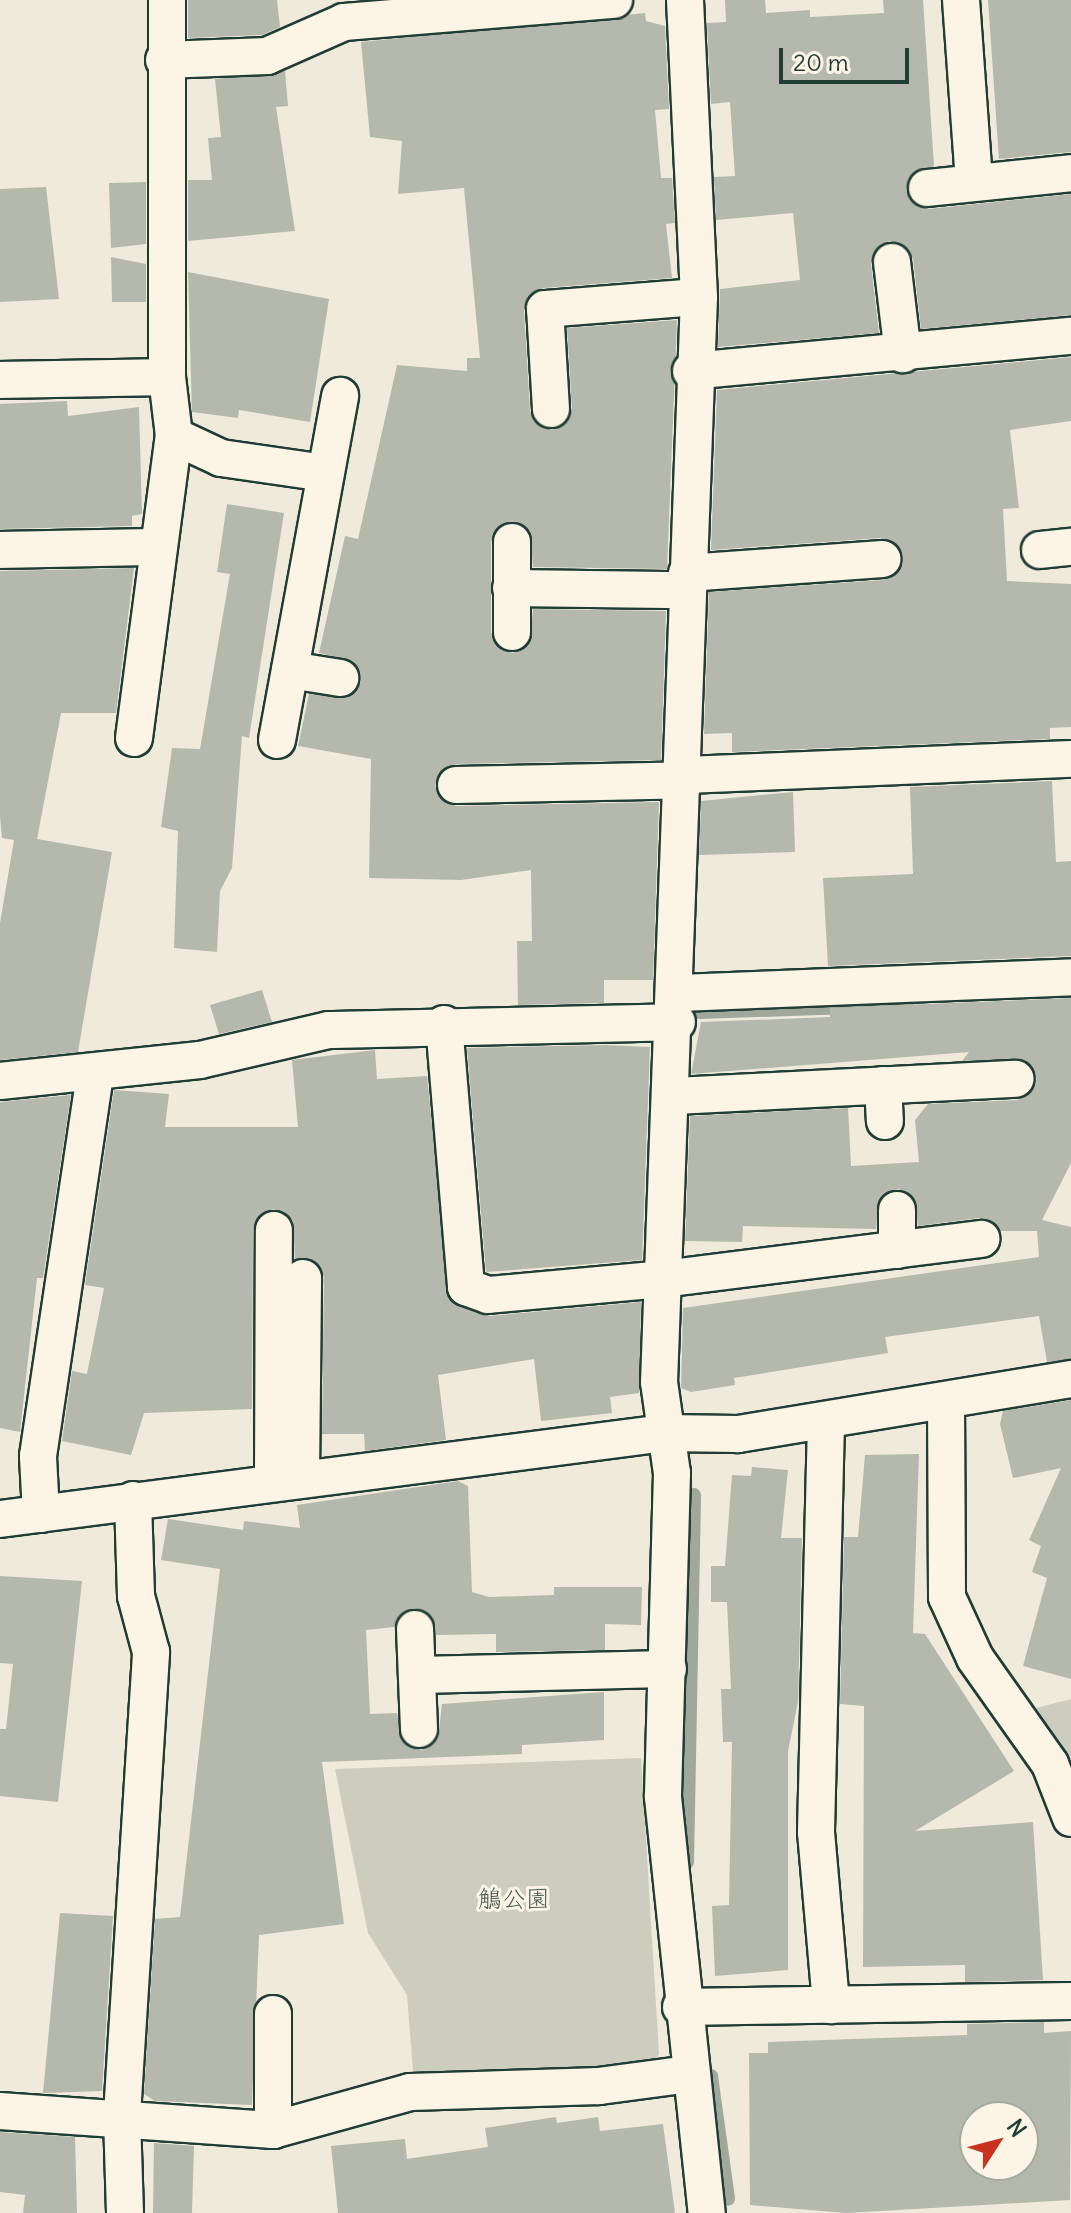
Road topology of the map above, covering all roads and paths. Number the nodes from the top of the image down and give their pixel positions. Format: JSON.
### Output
{"nodes":[{"id":1,"x":167,"y":0,"type":"edge"},
{"id":2,"x":614,"y":0,"type":"edge"},
{"id":3,"x":685,"y":0,"type":"edge"},
{"id":4,"x":961,"y":0,"type":"edge"},
{"id":5,"x":164,"y":60,"type":"junction"},
{"id":6,"x":1071,"y":173,"type":"edge"},
{"id":7,"x":974,"y":183,"type":"junction"},
{"id":8,"x":927,"y":188,"type":"dead end"},
{"id":9,"x":892,"y":262,"type":"dead end"},
{"id":10,"x":699,"y":297,"type":"junction"},
{"id":11,"x":1071,"y":336,"type":"edge"},
{"id":12,"x":903,"y":354,"type":"junction"},
{"id":13,"x":691,"y":371,"type":"junction"},
{"id":14,"x":167,"y":377,"type":"junction"},
{"id":15,"x":0,"y":380,"type":"edge"},
{"id":16,"x":340,"y":396,"type":"dead end"},
{"id":17,"x":551,"y":409,"type":"dead end"},
{"id":18,"x":174,"y":436,"type":"junction"},
{"id":19,"x":325,"y":473,"type":"junction"},
{"id":20,"x":512,"y":542,"type":"dead end"},
{"id":21,"x":158,"y":547,"type":"junction"},
{"id":22,"x":0,"y":550,"type":"edge"},
{"id":23,"x":882,"y":559,"type":"dead end"},
{"id":24,"x":687,"y":582,"type":"junction"},
{"id":25,"x":511,"y":588,"type":"junction"},
{"id":26,"x":512,"y":632,"type":"dead end"},
{"id":27,"x":290,"y":670,"type":"junction"},
{"id":28,"x":340,"y":678,"type":"dead end"},
{"id":29,"x":134,"y":738,"type":"dead end"},
{"id":30,"x":277,"y":740,"type":"dead end"},
{"id":31,"x":1071,"y":759,"type":"edge"},
{"id":32,"x":686,"y":777,"type":"junction"},
{"id":33,"x":456,"y":785,"type":"dead end"},
{"id":34,"x":1071,"y":977,"type":"edge"},
{"id":35,"x":678,"y":1008,"type":"junction"},
{"id":36,"x":444,"y":1024,"type":"junction"},
{"id":37,"x":95,"y":1073,"type":"junction"},
{"id":38,"x":1016,"y":1079,"type":"dead end"},
{"id":39,"x":0,"y":1081,"type":"edge"},
{"id":40,"x":883,"y":1085,"type":"junction"},
{"id":41,"x":675,"y":1096,"type":"junction"},
{"id":42,"x":885,"y":1121,"type":"dead end"},
{"id":43,"x":897,"y":1210,"type":"dead end"},
{"id":44,"x":274,"y":1230,"type":"dead end"},
{"id":45,"x":981,"y":1239,"type":"dead end"},
{"id":46,"x":897,"y":1250,"type":"junction"},
{"id":47,"x":303,"y":1278,"type":"dead end"},
{"id":48,"x":663,"y":1279,"type":"junction"},
{"id":49,"x":1071,"y":1379,"type":"edge"},
{"id":50,"x":946,"y":1401,"type":"junction"},
{"id":51,"x":826,"y":1422,"type":"junction"},
{"id":52,"x":665,"y":1433,"type":"junction"},
{"id":53,"x":287,"y":1479,"type":"junction"},
{"id":54,"x":133,"y":1500,"type":"junction"},
{"id":55,"x":41,"y":1514,"type":"junction"},
{"id":56,"x":0,"y":1519,"type":"edge"},
{"id":57,"x":415,"y":1629,"type":"dead end"},
{"id":58,"x":668,"y":1669,"type":"junction"},
{"id":59,"x":417,"y":1675,"type":"junction"},
{"id":60,"x":419,"y":1729,"type":"dead end"},
{"id":61,"x":1071,"y":1818,"type":"edge"},
{"id":62,"x":1071,"y":2001,"type":"edge"},
{"id":63,"x":831,"y":2005,"type":"junction"},
{"id":64,"x":681,"y":2007,"type":"junction"},
{"id":65,"x":273,"y":2014,"type":"dead end"},
{"id":66,"x":689,"y":2074,"type":"junction"},
{"id":67,"x":0,"y":2111,"type":"edge"},
{"id":68,"x":122,"y":2115,"type":"junction"},
{"id":69,"x":273,"y":2130,"type":"junction"},
{"id":70,"x":125,"y":2213,"type":"edge"},
{"id":71,"x":707,"y":2213,"type":"edge"}],
"edges":[{"from":1,"to":5,"type":"street"},
{"from":2,"to":5,"type":"street"},
{"from":3,"to":10,"type":"street"},
{"from":4,"to":7,"type":"street"},
{"from":5,"to":14,"type":"street"},
{"from":6,"to":7,"type":"street"},
{"from":7,"to":8,"type":"street"},
{"from":9,"to":12,"type":"street"},
{"from":10,"to":13,"type":"street"},
{"from":10,"to":17,"type":"street"},
{"from":11,"to":12,"type":"street"},
{"from":12,"to":13,"type":"street"},
{"from":13,"to":24,"type":"street"},
{"from":14,"to":15,"type":"street"},
{"from":14,"to":18,"type":"street"},
{"from":16,"to":19,"type":"street"},
{"from":18,"to":19,"type":"street"},
{"from":18,"to":21,"type":"street"},
{"from":19,"to":27,"type":"street"},
{"from":20,"to":25,"type":"street"},
{"from":21,"to":22,"type":"street"},
{"from":21,"to":29,"type":"street"},
{"from":23,"to":24,"type":"street"},
{"from":24,"to":25,"type":"street"},
{"from":24,"to":32,"type":"street"},
{"from":25,"to":26,"type":"street"},
{"from":27,"to":28,"type":"street"},
{"from":27,"to":30,"type":"street"},
{"from":31,"to":32,"type":"street"},
{"from":32,"to":33,"type":"street"},
{"from":32,"to":35,"type":"street"},
{"from":34,"to":35,"type":"street"},
{"from":35,"to":36,"type":"street"},
{"from":35,"to":41,"type":"street"},
{"from":36,"to":37,"type":"street"},
{"from":36,"to":48,"type":"street"},
{"from":37,"to":39,"type":"street"},
{"from":37,"to":55,"type":"street"},
{"from":38,"to":40,"type":"street"},
{"from":40,"to":41,"type":"street"},
{"from":40,"to":42,"type":"street"},
{"from":41,"to":48,"type":"street"},
{"from":43,"to":46,"type":"street"},
{"from":44,"to":53,"type":"street"},
{"from":45,"to":46,"type":"street"},
{"from":46,"to":48,"type":"street"},
{"from":47,"to":53,"type":"street"},
{"from":48,"to":52,"type":"street"},
{"from":49,"to":50,"type":"street"},
{"from":50,"to":51,"type":"street"},
{"from":50,"to":61,"type":"street"},
{"from":51,"to":52,"type":"street"},
{"from":51,"to":63,"type":"street"},
{"from":52,"to":53,"type":"street"},
{"from":52,"to":58,"type":"street"},
{"from":53,"to":54,"type":"street"},
{"from":54,"to":55,"type":"street"},
{"from":54,"to":68,"type":"street"},
{"from":55,"to":56,"type":"street"},
{"from":57,"to":59,"type":"street"},
{"from":58,"to":59,"type":"street"},
{"from":58,"to":64,"type":"street"},
{"from":59,"to":60,"type":"street"},
{"from":62,"to":63,"type":"street"},
{"from":63,"to":64,"type":"street"},
{"from":64,"to":66,"type":"street"},
{"from":65,"to":69,"type":"street"},
{"from":66,"to":69,"type":"street"},
{"from":66,"to":71,"type":"street"},
{"from":67,"to":68,"type":"street"},
{"from":68,"to":69,"type":"street"},
{"from":68,"to":70,"type":"street"}]}
